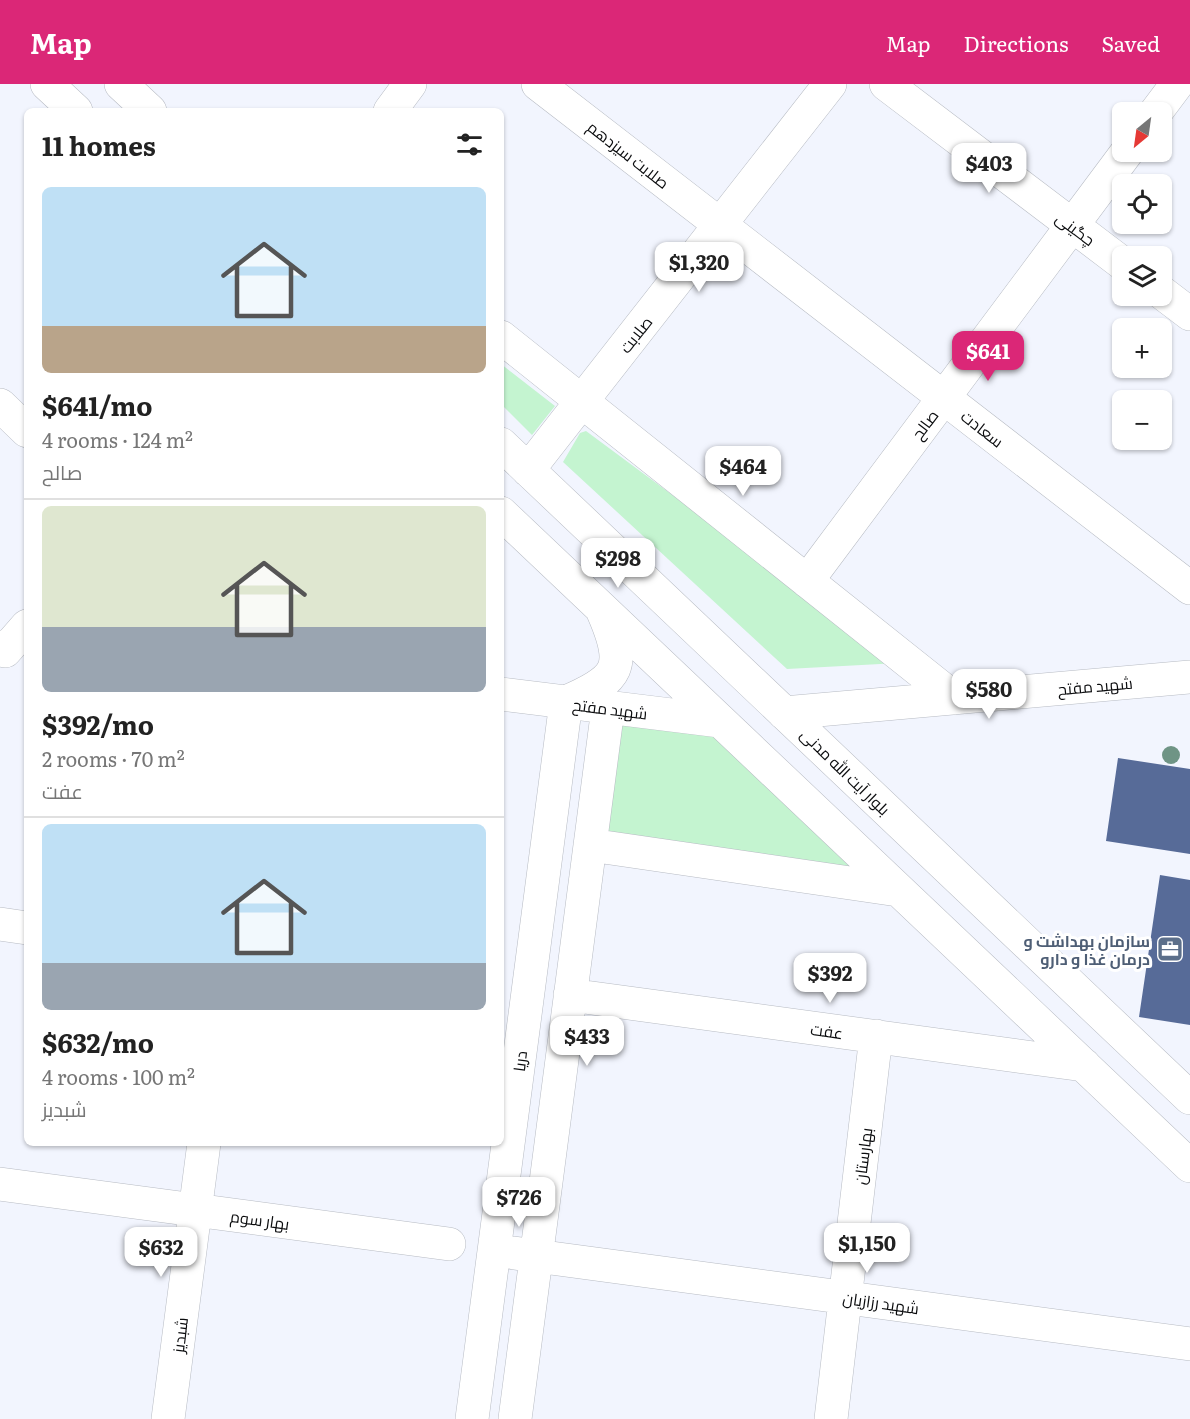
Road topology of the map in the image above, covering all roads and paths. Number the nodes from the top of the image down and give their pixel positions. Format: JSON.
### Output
{"nodes":[{"id":1,"x":47,"y":84,"type":"edge"},
{"id":2,"x":121,"y":84,"type":"edge"},
{"id":3,"x":410,"y":84,"type":"edge"},
{"id":4,"x":538,"y":84,"type":"edge"},
{"id":5,"x":830,"y":84,"type":"edge"},
{"id":6,"x":886,"y":84,"type":"edge"},
{"id":7,"x":1177,"y":84,"type":"edge"},
{"id":8,"x":1164,"y":102,"type":"edge"},
{"id":9,"x":73,"y":108,"type":"edge"},
{"id":10,"x":147,"y":108,"type":"edge"},
{"id":11,"x":392,"y":108,"type":"edge"},
{"id":12,"x":1119,"y":162,"type":"edge"},
{"id":13,"x":720,"y":225,"type":"junction"},
{"id":14,"x":1072,"y":225,"type":"junction"},
{"id":15,"x":1112,"y":255,"type":"edge"},
{"id":16,"x":1172,"y":300,"type":"edge"},
{"id":17,"x":1190,"y":314,"type":"edge"},
{"id":18,"x":504,"y":339,"type":"edge"},
{"id":19,"x":944,"y":398,"type":"junction"},
{"id":20,"x":582,"y":401,"type":"junction"},
{"id":21,"x":0,"y":405,"type":"edge"},
{"id":22,"x":24,"y":427,"type":"edge"},
{"id":23,"x":504,"y":447,"type":"edge"},
{"id":24,"x":528,"y":470,"type":"junction"},
{"id":25,"x":504,"y":516,"type":"edge"},
{"id":26,"x":616,"y":554,"type":"junction"},
{"id":27,"x":807,"y":581,"type":"junction"},
{"id":28,"x":1190,"y":588,"type":"edge"},
{"id":29,"x":592,"y":600,"type":"junction"},
{"id":30,"x":24,"y":630,"type":"edge"},
{"id":31,"x":8,"y":650,"type":"edge"},
{"id":32,"x":1190,"y":677,"type":"edge"},
{"id":33,"x":504,"y":694,"type":"edge"},
{"id":34,"x":954,"y":698,"type":"junction"},
{"id":35,"x":566,"y":702,"type":"junction"},
{"id":36,"x":608,"y":708,"type":"junction"},
{"id":37,"x":784,"y":713,"type":"junction"},
{"id":38,"x":720,"y":720,"type":"junction"},
{"id":39,"x":590,"y":845,"type":"junction"},
{"id":40,"x":898,"y":890,"type":"junction"},
{"id":41,"x":0,"y":924,"type":"edge"},
{"id":42,"x":24,"y":928,"type":"edge"},
{"id":43,"x":570,"y":995,"type":"junction"},
{"id":44,"x":876,"y":1036,"type":"junction"},
{"id":45,"x":1083,"y":1065,"type":"junction"},
{"id":46,"x":1190,"y":1098,"type":"edge"},
{"id":47,"x":204,"y":1146,"type":"edge"},
{"id":48,"x":1190,"y":1166,"type":"edge"},
{"id":49,"x":0,"y":1184,"type":"edge"},
{"id":50,"x":195,"y":1210,"type":"junction"},
{"id":51,"x":449,"y":1244,"type":"dead end"},
{"id":52,"x":494,"y":1250,"type":"junction"},
{"id":53,"x":536,"y":1256,"type":"junction"},
{"id":54,"x":845,"y":1297,"type":"junction"},
{"id":55,"x":1190,"y":1344,"type":"edge"},
{"id":56,"x":168,"y":1419,"type":"edge"},
{"id":57,"x":472,"y":1419,"type":"edge"},
{"id":58,"x":515,"y":1419,"type":"edge"},
{"id":59,"x":831,"y":1419,"type":"edge"}],
"edges":[{"from":1,"to":9,"type":"street"},
{"from":2,"to":10,"type":"street"},
{"from":3,"to":11,"type":"street"},
{"from":4,"to":13,"type":"street","name":"صلابت سیزدهم"},
{"from":5,"to":13,"type":"street","name":"صلابت"},
{"from":6,"to":14,"type":"street","name":"چگینی"},
{"from":7,"to":8,"type":"street"},
{"from":12,"to":14,"type":"street","name":"صالح"},
{"from":13,"to":19,"type":"street","name":"سعادت"},
{"from":13,"to":20,"type":"street","name":"صلابت"},
{"from":14,"to":15,"type":"street","name":"چگینی"},
{"from":14,"to":19,"type":"street","name":"صالح"},
{"from":16,"to":17,"type":"street"},
{"from":18,"to":20,"type":"street"},
{"from":19,"to":27,"type":"street","name":"صالح"},
{"from":19,"to":28,"type":"street","name":"سعادت"},
{"from":20,"to":24,"type":"street","name":"صلابت"},
{"from":20,"to":27,"type":"street"},
{"from":21,"to":22,"type":"street"},
{"from":23,"to":24,"type":"street","name":"بلوار آیت الله مدنی"},
{"from":24,"to":26,"type":"street","name":"بلوار آیت الله مدنی"},
{"from":25,"to":29,"type":"street"},
{"from":26,"to":29,"type":"street"},
{"from":26,"to":37,"type":"street","name":"بلوار آیت الله مدنی"},
{"from":27,"to":34,"type":"street"},
{"from":29,"to":35,"type":"street"},
{"from":29,"to":38,"type":"street"},
{"from":30,"to":31,"type":"street"},
{"from":32,"to":34,"type":"street","name":"شهید مفتح"},
{"from":33,"to":35,"type":"street","name":"شهید مفتح"},
{"from":34,"to":37,"type":"street","name":"شهید مفتح"},
{"from":35,"to":36,"type":"street","name":"شهید مفتح"},
{"from":35,"to":52,"type":"street","name":"دریا"},
{"from":36,"to":38,"type":"street","name":"شهید مفتح"},
{"from":36,"to":39,"type":"street"},
{"from":37,"to":46,"type":"street","name":"بلوار آیت الله مدنی"},
{"from":38,"to":40,"type":"street"},
{"from":39,"to":40,"type":"street"},
{"from":39,"to":43,"type":"street"},
{"from":40,"to":45,"type":"street"},
{"from":41,"to":42,"type":"street"},
{"from":43,"to":44,"type":"street","name":"عفت"},
{"from":43,"to":53,"type":"street"},
{"from":44,"to":45,"type":"street","name":"عفت"},
{"from":44,"to":54,"type":"street","name":"بهارستان"},
{"from":45,"to":48,"type":"street"},
{"from":47,"to":50,"type":"street","name":"شبدیز"},
{"from":49,"to":50,"type":"street","name":"بهار سوم"},
{"from":50,"to":51,"type":"street","name":"بهار سوم"},
{"from":50,"to":56,"type":"street","name":"شبدیز"},
{"from":52,"to":53,"type":"street","name":"شهید رزازیان"},
{"from":52,"to":57,"type":"street","name":"دریا"},
{"from":53,"to":54,"type":"street","name":"شهید رزازیان"},
{"from":53,"to":58,"type":"street"},
{"from":54,"to":55,"type":"street","name":"شهید رزازیان"},
{"from":54,"to":59,"type":"street","name":"بهارستان"}]}
